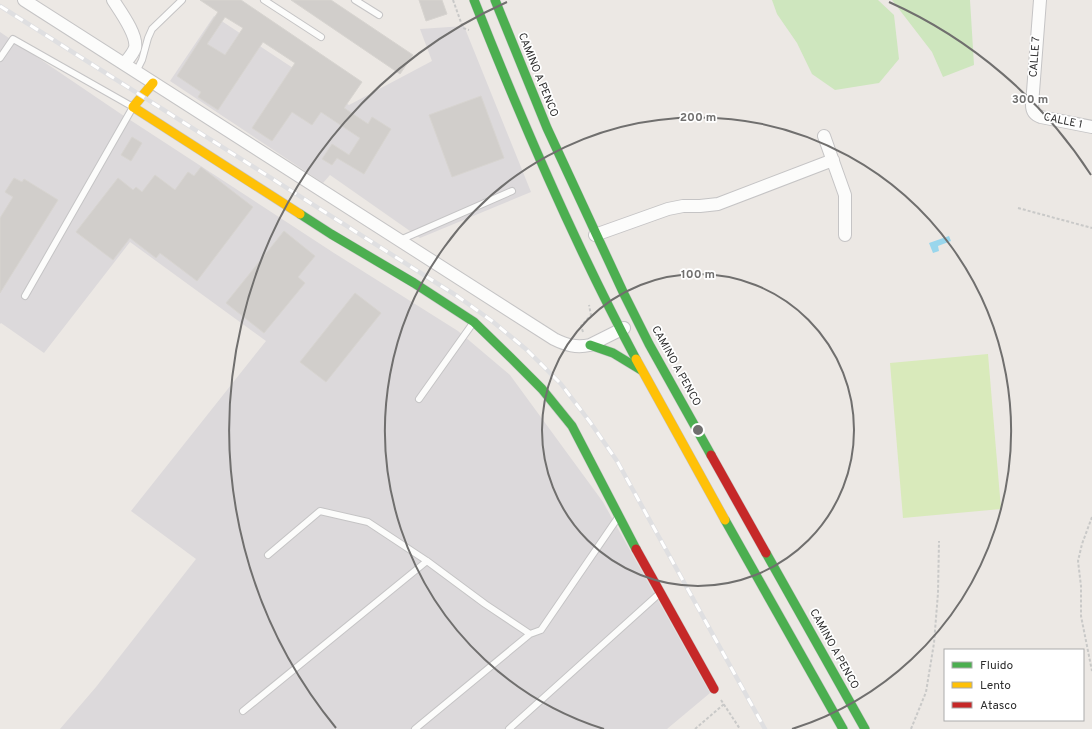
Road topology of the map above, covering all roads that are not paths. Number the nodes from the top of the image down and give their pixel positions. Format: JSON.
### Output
{"nodes":[{"id":1,"x":24,"y":0,"type":"edge"},
{"id":2,"x":113,"y":0,"type":"edge"},
{"id":3,"x":182,"y":0,"type":"edge"},
{"id":4,"x":264,"y":0,"type":"edge"},
{"id":5,"x":355,"y":0,"type":"edge"},
{"id":6,"x":474,"y":0,"type":"edge"},
{"id":7,"x":495,"y":0,"type":"edge"},
{"id":8,"x":1040,"y":0,"type":"edge"},
{"id":9,"x":506,"y":6,"type":"dead end"},
{"id":10,"x":379,"y":15,"type":"dead end"},
{"id":11,"x":502,"y":17,"type":"junction"},
{"id":12,"x":322,"y":37,"type":"dead end"},
{"id":13,"x":0,"y":58,"type":"edge"},
{"id":14,"x":124,"y":64,"type":"junction"},
{"id":15,"x":136,"y":72,"type":"junction"},
{"id":16,"x":153,"y":82,"type":"junction"},
{"id":17,"x":133,"y":108,"type":"junction"},
{"id":18,"x":1034,"y":113,"type":"joint"},
{"id":19,"x":1092,"y":127,"type":"edge"},
{"id":20,"x":824,"y":136,"type":"dead end"},
{"id":21,"x":833,"y":160,"type":"junction"},
{"id":22,"x":512,"y":191,"type":"dead end"},
{"id":23,"x":595,"y":235,"type":"junction"},
{"id":24,"x":845,"y":235,"type":"dead end"},
{"id":25,"x":400,"y":240,"type":"junction"},
{"id":26,"x":25,"y":296,"type":"dead end"},
{"id":27,"x":637,"y":321,"type":"junction"},
{"id":28,"x":474,"y":322,"type":"junction"},
{"id":29,"x":620,"y":330,"type":"junction"},
{"id":30,"x":590,"y":345,"type":"junction"},
{"id":31,"x":642,"y":371,"type":"junction"},
{"id":32,"x":419,"y":400,"type":"dead end"},
{"id":33,"x":619,"y":517,"type":"junction"},
{"id":34,"x":268,"y":555,"type":"dead end"},
{"id":35,"x":427,"y":561,"type":"junction"},
{"id":36,"x":660,"y":594,"type":"junction"},
{"id":37,"x":530,"y":634,"type":"junction"},
{"id":38,"x":714,"y":689,"type":"road end"},
{"id":39,"x":243,"y":711,"type":"dead end"},
{"id":40,"x":415,"y":729,"type":"edge"},
{"id":41,"x":509,"y":729,"type":"edge"},
{"id":42,"x":843,"y":729,"type":"edge"},
{"id":43,"x":865,"y":729,"type":"edge"}],
"edges":[{"from":1,"to":14,"type":"street"},
{"from":2,"to":14,"type":"street"},
{"from":3,"to":15,"type":"lane"},
{"from":4,"to":12,"type":"lane"},
{"from":5,"to":10,"type":"lane"},
{"from":6,"to":29,"type":"main road"},
{"from":7,"to":11,"type":"main road","name":"CAMINO A PENCO"},
{"from":8,"to":18,"type":"street","name":"CALLE 7"},
{"from":9,"to":11,"type":"main road"},
{"from":11,"to":23,"type":"main road","name":"CAMINO A PENCO"},
{"from":13,"to":17,"type":"lane"},
{"from":14,"to":15,"type":"street"},
{"from":15,"to":16,"type":"street"},
{"from":16,"to":17,"type":"main road"},
{"from":16,"to":25,"type":"street"},
{"from":17,"to":26,"type":"lane"},
{"from":17,"to":28,"type":"main road"},
{"from":18,"to":19,"type":"street","name":"CALLE 1"},
{"from":20,"to":21,"type":"street"},
{"from":21,"to":23,"type":"street"},
{"from":21,"to":24,"type":"street"},
{"from":22,"to":25,"type":"lane"},
{"from":23,"to":27,"type":"main road","name":"CAMINO A PENCO"},
{"from":25,"to":30,"type":"street"},
{"from":27,"to":29,"type":"street"},
{"from":27,"to":43,"type":"main road","name":"CAMINO A PENCO"},
{"from":28,"to":32,"type":"lane"},
{"from":28,"to":33,"type":"main road"},
{"from":29,"to":30,"type":"street"},
{"from":29,"to":31,"type":"main road"},
{"from":30,"to":31,"type":"main road"},
{"from":31,"to":42,"type":"main road"},
{"from":33,"to":36,"type":"main road"},
{"from":33,"to":37,"type":"lane"},
{"from":34,"to":35,"type":"lane"},
{"from":35,"to":37,"type":"lane"},
{"from":35,"to":39,"type":"lane"},
{"from":36,"to":38,"type":"main road"},
{"from":36,"to":41,"type":"lane"},
{"from":37,"to":40,"type":"lane"}]}
